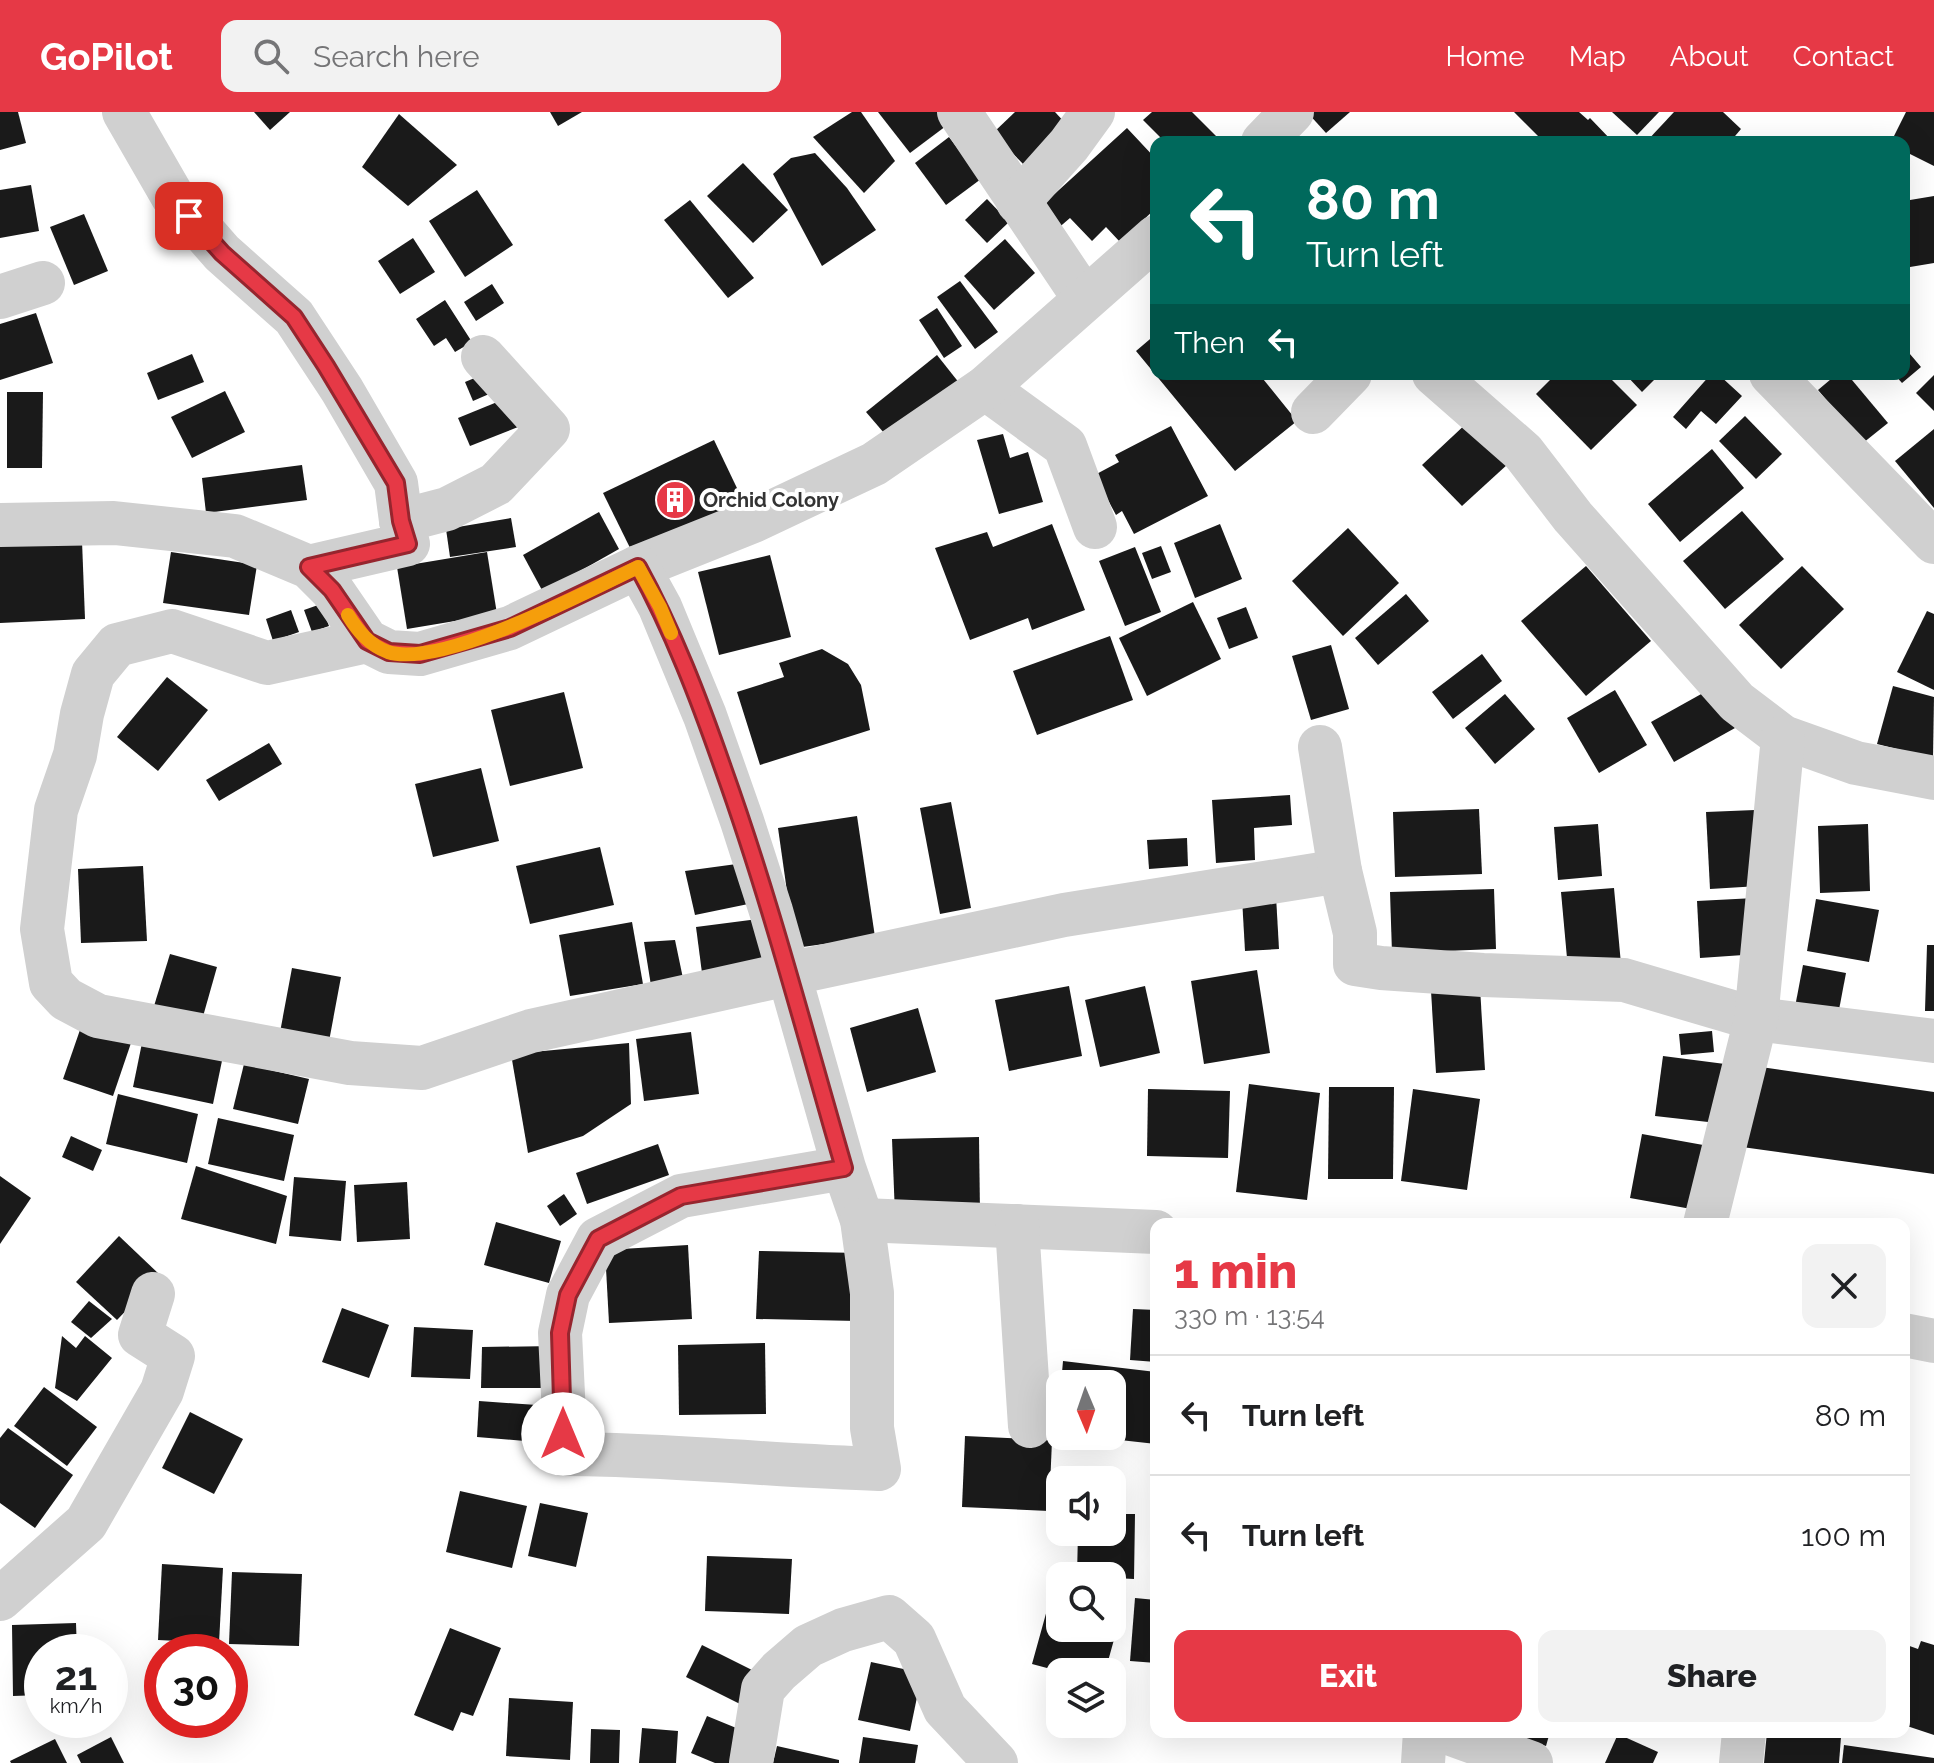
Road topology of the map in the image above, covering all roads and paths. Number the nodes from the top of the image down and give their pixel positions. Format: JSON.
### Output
{"nodes":[{"id":1,"x":124,"y":112,"type":"edge"},
{"id":2,"x":959,"y":112,"type":"edge"},
{"id":3,"x":1093,"y":112,"type":"edge"},
{"id":4,"x":1292,"y":112,"type":"edge"},
{"id":5,"x":1269,"y":136,"type":"edge"},
{"id":6,"x":1018,"y":202,"type":"junction"},
{"id":7,"x":1150,"y":242,"type":"edge"},
{"id":8,"x":43,"y":283,"type":"dead end"},
{"id":9,"x":0,"y":297,"type":"edge"},
{"id":10,"x":1084,"y":298,"type":"junction"},
{"id":11,"x":483,"y":357,"type":"dead end"},
{"id":12,"x":1344,"y":380,"type":"edge"},
{"id":13,"x":1441,"y":380,"type":"edge"},
{"id":14,"x":1777,"y":380,"type":"edge"},
{"id":15,"x":985,"y":388,"type":"junction"},
{"id":16,"x":1313,"y":412,"type":"dead end"},
{"id":17,"x":401,"y":521,"type":"junction"},
{"id":18,"x":0,"y":525,"type":"edge"},
{"id":19,"x":1095,"y":527,"type":"dead end"},
{"id":20,"x":1934,"y":542,"type":"edge"},
{"id":21,"x":309,"y":567,"type":"junction"},
{"id":22,"x":638,"y":567,"type":"junction"},
{"id":23,"x":367,"y":641,"type":"junction"},
{"id":24,"x":1783,"y":737,"type":"junction"},
{"id":25,"x":1320,"y":747,"type":"dead end"},
{"id":26,"x":1934,"y":778,"type":"edge"},
{"id":27,"x":1340,"y":871,"type":"junction"},
{"id":28,"x":788,"y":974,"type":"junction"},
{"id":29,"x":1756,"y":1019,"type":"junction"},
{"id":30,"x":1934,"y":1041,"type":"edge"},
{"id":31,"x":844,"y":1168,"type":"junction"},
{"id":32,"x":1706,"y":1218,"type":"edge"},
{"id":33,"x":862,"y":1220,"type":"junction"},
{"id":34,"x":1017,"y":1226,"type":"junction"},
{"id":35,"x":1150,"y":1232,"type":"edge"},
{"id":36,"x":153,"y":1294,"type":"dead end"},
{"id":37,"x":1910,"y":1336,"type":"edge"},
{"id":38,"x":1934,"y":1341,"type":"edge"},
{"id":39,"x":1030,"y":1426,"type":"dead end"},
{"id":40,"x":0,"y":1599,"type":"edge"},
{"id":41,"x":1425,"y":1738,"type":"edge"},
{"id":42,"x":1462,"y":1738,"type":"edge"},
{"id":43,"x":1743,"y":1738,"type":"edge"},
{"id":44,"x":751,"y":1763,"type":"edge"},
{"id":45,"x":996,"y":1763,"type":"edge"},
{"id":46,"x":1423,"y":1763,"type":"edge"},
{"id":47,"x":1531,"y":1763,"type":"edge"},
{"id":48,"x":1741,"y":1763,"type":"edge"}],
"edges":[{"from":1,"to":17,"type":"street"},
{"from":2,"to":6,"type":"street"},
{"from":3,"to":6,"type":"street"},
{"from":4,"to":5,"type":"street"},
{"from":6,"to":10,"type":"street"},
{"from":7,"to":10,"type":"street"},
{"from":8,"to":9,"type":"street"},
{"from":10,"to":15,"type":"street"},
{"from":11,"to":17,"type":"street"},
{"from":12,"to":16,"type":"street"},
{"from":13,"to":24,"type":"street"},
{"from":14,"to":20,"type":"street"},
{"from":15,"to":19,"type":"street"},
{"from":15,"to":22,"type":"street"},
{"from":17,"to":21,"type":"street"},
{"from":18,"to":21,"type":"street"},
{"from":21,"to":23,"type":"street"},
{"from":22,"to":23,"type":"street"},
{"from":22,"to":28,"type":"street"},
{"from":23,"to":28,"type":"street"},
{"from":24,"to":26,"type":"street"},
{"from":24,"to":29,"type":"street"},
{"from":25,"to":27,"type":"street"},
{"from":27,"to":28,"type":"street"},
{"from":27,"to":29,"type":"street"},
{"from":28,"to":31,"type":"street"},
{"from":29,"to":30,"type":"street"},
{"from":29,"to":32,"type":"street"},
{"from":31,"to":33,"type":"street"},
{"from":31,"to":33,"type":"street"},
{"from":33,"to":34,"type":"street"},
{"from":34,"to":35,"type":"street"},
{"from":34,"to":39,"type":"street"},
{"from":36,"to":40,"type":"street"},
{"from":37,"to":38,"type":"street"},
{"from":41,"to":46,"type":"street"},
{"from":42,"to":47,"type":"street"},
{"from":43,"to":48,"type":"street"},
{"from":44,"to":45,"type":"street"}]}
